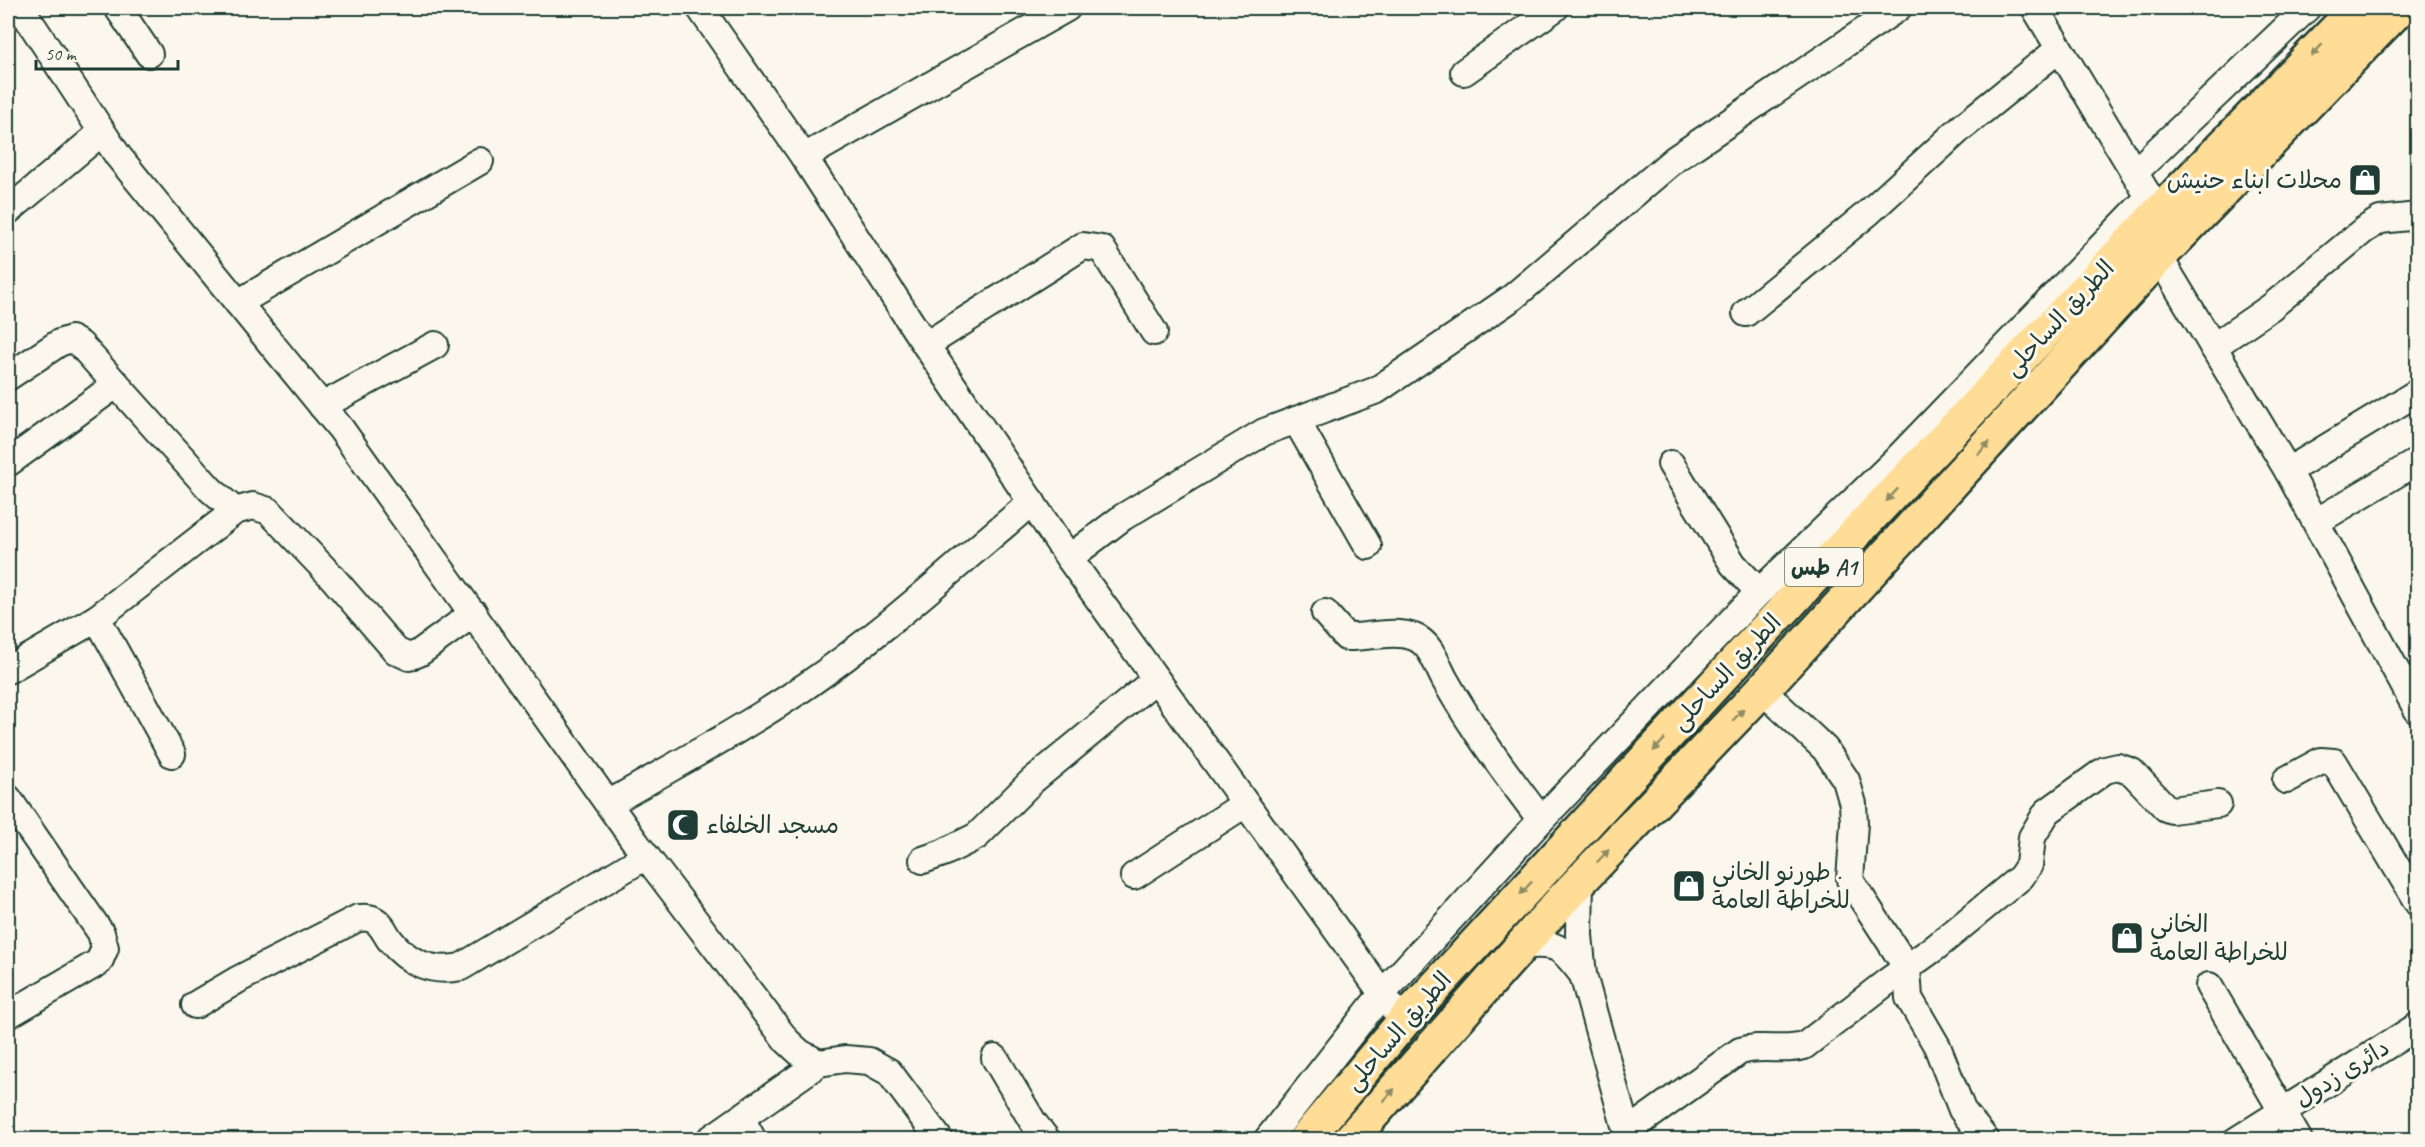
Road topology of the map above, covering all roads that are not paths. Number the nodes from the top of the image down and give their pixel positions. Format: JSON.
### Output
{"nodes":[{"id":1,"x":21,"y":8,"type":"edge"},
{"id":2,"x":118,"y":8,"type":"edge"},
{"id":3,"x":700,"y":8,"type":"edge"},
{"id":4,"x":1067,"y":8,"type":"edge"},
{"id":5,"x":1555,"y":8,"type":"edge"},
{"id":6,"x":1898,"y":8,"type":"edge"},
{"id":7,"x":2034,"y":8,"type":"edge"},
{"id":8,"x":2307,"y":8,"type":"edge"},
{"id":9,"x":2357,"y":8,"type":"edge"},
{"id":10,"x":2400,"y":8,"type":"edge"},
{"id":11,"x":2059,"y":49,"type":"junction"},
{"id":12,"x":148,"y":54,"type":"dead end"},
{"id":13,"x":1464,"y":72,"type":"dead end"},
{"id":14,"x":102,"y":132,"type":"junction"},
{"id":15,"x":804,"y":157,"type":"junction"},
{"id":16,"x":480,"y":161,"type":"dead end"},
{"id":17,"x":2135,"y":172,"type":"junction"},
{"id":18,"x":2154,"y":204,"type":"junction"},
{"id":19,"x":8,"y":212,"type":"edge"},
{"id":20,"x":2418,"y":216,"type":"edge"},
{"id":21,"x":2159,"y":257,"type":"junction"},
{"id":22,"x":238,"y":303,"type":"junction"},
{"id":23,"x":1746,"y":313,"type":"dead end"},
{"id":24,"x":1154,"y":332,"type":"dead end"},
{"id":25,"x":435,"y":345,"type":"dead end"},
{"id":26,"x":926,"y":345,"type":"junction"},
{"id":27,"x":2213,"y":347,"type":"junction"},
{"id":28,"x":8,"y":377,"type":"edge"},
{"id":29,"x":117,"y":384,"type":"junction"},
{"id":30,"x":2418,"y":392,"type":"edge"},
{"id":31,"x":322,"y":406,"type":"junction"},
{"id":32,"x":1296,"y":420,"type":"junction"},
{"id":33,"x":1927,"y":458,"type":"junction"},
{"id":34,"x":2418,"y":461,"type":"edge"},
{"id":35,"x":8,"y":463,"type":"edge"},
{"id":36,"x":1671,"y":464,"type":"dead end"},
{"id":37,"x":2288,"y":471,"type":"junction"},
{"id":38,"x":1953,"y":482,"type":"junction"},
{"id":39,"x":1032,"y":502,"type":"junction"},
{"id":40,"x":235,"y":511,"type":"junction"},
{"id":41,"x":2316,"y":522,"type":"junction"},
{"id":42,"x":1368,"y":546,"type":"dead end"},
{"id":43,"x":1069,"y":558,"type":"junction"},
{"id":44,"x":1759,"y":592,"type":"junction"},
{"id":45,"x":474,"y":613,"type":"junction"},
{"id":46,"x":1325,"y":613,"type":"dead end"},
{"id":47,"x":97,"y":618,"type":"junction"},
{"id":48,"x":8,"y":670,"type":"edge"},
{"id":49,"x":1156,"y":679,"type":"junction"},
{"id":50,"x":1762,"y":690,"type":"junction"},
{"id":51,"x":2418,"y":711,"type":"edge"},
{"id":52,"x":172,"y":754,"type":"dead end"},
{"id":53,"x":2286,"y":780,"type":"dead end"},
{"id":54,"x":8,"y":798,"type":"edge"},
{"id":55,"x":610,"y":803,"type":"junction"},
{"id":56,"x":1245,"y":804,"type":"junction"},
{"id":57,"x":2218,"y":804,"type":"dead end"},
{"id":58,"x":1541,"y":820,"type":"junction"},
{"id":59,"x":646,"y":856,"type":"junction"},
{"id":60,"x":923,"y":860,"type":"dead end"},
{"id":61,"x":1134,"y":876,"type":"dead end"},
{"id":62,"x":1580,"y":881,"type":"junction"},
{"id":63,"x":2418,"y":903,"type":"edge"},
{"id":64,"x":1521,"y":946,"type":"junction"},
{"id":65,"x":1907,"y":968,"type":"junction"},
{"id":66,"x":1582,"y":975,"type":"junction"},
{"id":67,"x":2209,"y":986,"type":"dead end"},
{"id":68,"x":1382,"y":994,"type":"junction"},
{"id":69,"x":195,"y":1005,"type":"dead end"},
{"id":70,"x":8,"y":1015,"type":"edge"},
{"id":71,"x":1404,"y":1021,"type":"junction"},
{"id":72,"x":2418,"y":1026,"type":"edge"},
{"id":73,"x":995,"y":1058,"type":"dead end"},
{"id":74,"x":819,"y":1064,"type":"junction"},
{"id":75,"x":2282,"y":1112,"type":"junction"},
{"id":76,"x":747,"y":1129,"type":"edge"},
{"id":77,"x":1628,"y":1136,"type":"edge"},
{"id":78,"x":709,"y":1140,"type":"edge"},
{"id":79,"x":940,"y":1140,"type":"edge"},
{"id":80,"x":1047,"y":1140,"type":"edge"},
{"id":81,"x":1267,"y":1140,"type":"edge"},
{"id":82,"x":1305,"y":1140,"type":"edge"},
{"id":83,"x":1350,"y":1140,"type":"edge"},
{"id":84,"x":1986,"y":1140,"type":"edge"},
{"id":85,"x":2237,"y":1140,"type":"edge"},
{"id":86,"x":2298,"y":1140,"type":"edge"}],
"edges":[{"from":1,"to":14,"type":"street"},
{"from":2,"to":12,"type":"street"},
{"from":3,"to":15,"type":"street"},
{"from":4,"to":15,"type":"street"},
{"from":5,"to":13,"type":"street"},
{"from":6,"to":32,"type":"street"},
{"from":7,"to":11,"type":"street"},
{"from":8,"to":17,"type":"street"},
{"from":9,"to":18,"type":"highway","name":"الطريق الساحلى","number":"طس A1","one_way":true},
{"from":10,"to":21,"type":"highway","name":"الطريق الساحلى","number":"طس A1"},
{"from":11,"to":17,"type":"street"},
{"from":11,"to":23,"type":"street"},
{"from":14,"to":19,"type":"street"},
{"from":14,"to":22,"type":"street"},
{"from":15,"to":26,"type":"street"},
{"from":16,"to":22,"type":"street"},
{"from":17,"to":18,"type":"street"},
{"from":18,"to":33,"type":"highway","name":"الطريق الساحلى","number":"طس A1"},
{"from":18,"to":44,"type":"street"},
{"from":20,"to":27,"type":"street"},
{"from":21,"to":27,"type":"street"},
{"from":38,"to":21,"type":"highway","name":"الطريق الساحلى","number":"طس A1","one_way":true},
{"from":22,"to":31,"type":"street"},
{"from":24,"to":26,"type":"street"},
{"from":25,"to":31,"type":"street"},
{"from":26,"to":39,"type":"street"},
{"from":27,"to":37,"type":"street"},
{"from":28,"to":29,"type":"street"},
{"from":29,"to":35,"type":"street"},
{"from":29,"to":40,"type":"street"},
{"from":30,"to":37,"type":"street"},
{"from":31,"to":45,"type":"street"},
{"from":32,"to":42,"type":"street"},
{"from":32,"to":43,"type":"street"},
{"from":33,"to":38,"type":"highway"},
{"from":33,"to":71,"type":"highway","name":"الطريق الساحلى","number":"طس A1","one_way":true},
{"from":34,"to":41,"type":"street"},
{"from":36,"to":44,"type":"street"},
{"from":37,"to":41,"type":"street"},
{"from":38,"to":50,"type":"highway","name":"الطريق الساحلى","number":"طس A1"},
{"from":39,"to":43,"type":"street"},
{"from":39,"to":55,"type":"street"},
{"from":40,"to":45,"type":"street"},
{"from":40,"to":47,"type":"street"},
{"from":41,"to":51,"type":"street"},
{"from":43,"to":49,"type":"street"},
{"from":44,"to":58,"type":"street"},
{"from":45,"to":55,"type":"street"},
{"from":46,"to":58,"type":"street"},
{"from":47,"to":48,"type":"street"},
{"from":47,"to":52,"type":"street"},
{"from":49,"to":56,"type":"street"},
{"from":49,"to":60,"type":"street"},
{"from":62,"to":50,"type":"highway","name":"الطريق الساحلى","number":"طس A1","one_way":true},
{"from":50,"to":65,"type":"street"},
{"from":53,"to":63,"type":"street"},
{"from":54,"to":70,"type":"street"},
{"from":55,"to":59,"type":"street"},
{"from":56,"to":61,"type":"street"},
{"from":56,"to":68,"type":"street"},
{"from":57,"to":65,"type":"street"},
{"from":58,"to":68,"type":"street"},
{"from":59,"to":69,"type":"street"},
{"from":59,"to":74,"type":"street"},
{"from":62,"to":64,"type":"highway","name":"الطريق الساحلى","number":"طس A1"},
{"from":62,"to":66,"type":"street"},
{"from":64,"to":66,"type":"street"},
{"from":83,"to":64,"type":"highway","name":"الطريق الساحلى","number":"طس A1","one_way":true},
{"from":65,"to":77,"type":"street"},
{"from":65,"to":84,"type":"street"},
{"from":66,"to":77,"type":"street"},
{"from":67,"to":75,"type":"street"},
{"from":68,"to":71,"type":"street"},
{"from":68,"to":81,"type":"street"},
{"from":71,"to":82,"type":"highway","name":"الطريق الساحلى","number":"طس A1"},
{"from":72,"to":75,"type":"street","name":"دائرى زدول"},
{"from":73,"to":80,"type":"street"},
{"from":74,"to":76,"type":"street"},
{"from":74,"to":79,"type":"street"},
{"from":75,"to":85,"type":"street","name":"دائرى زدول"},
{"from":75,"to":86,"type":"street"},
{"from":76,"to":78,"type":"street"}]}
